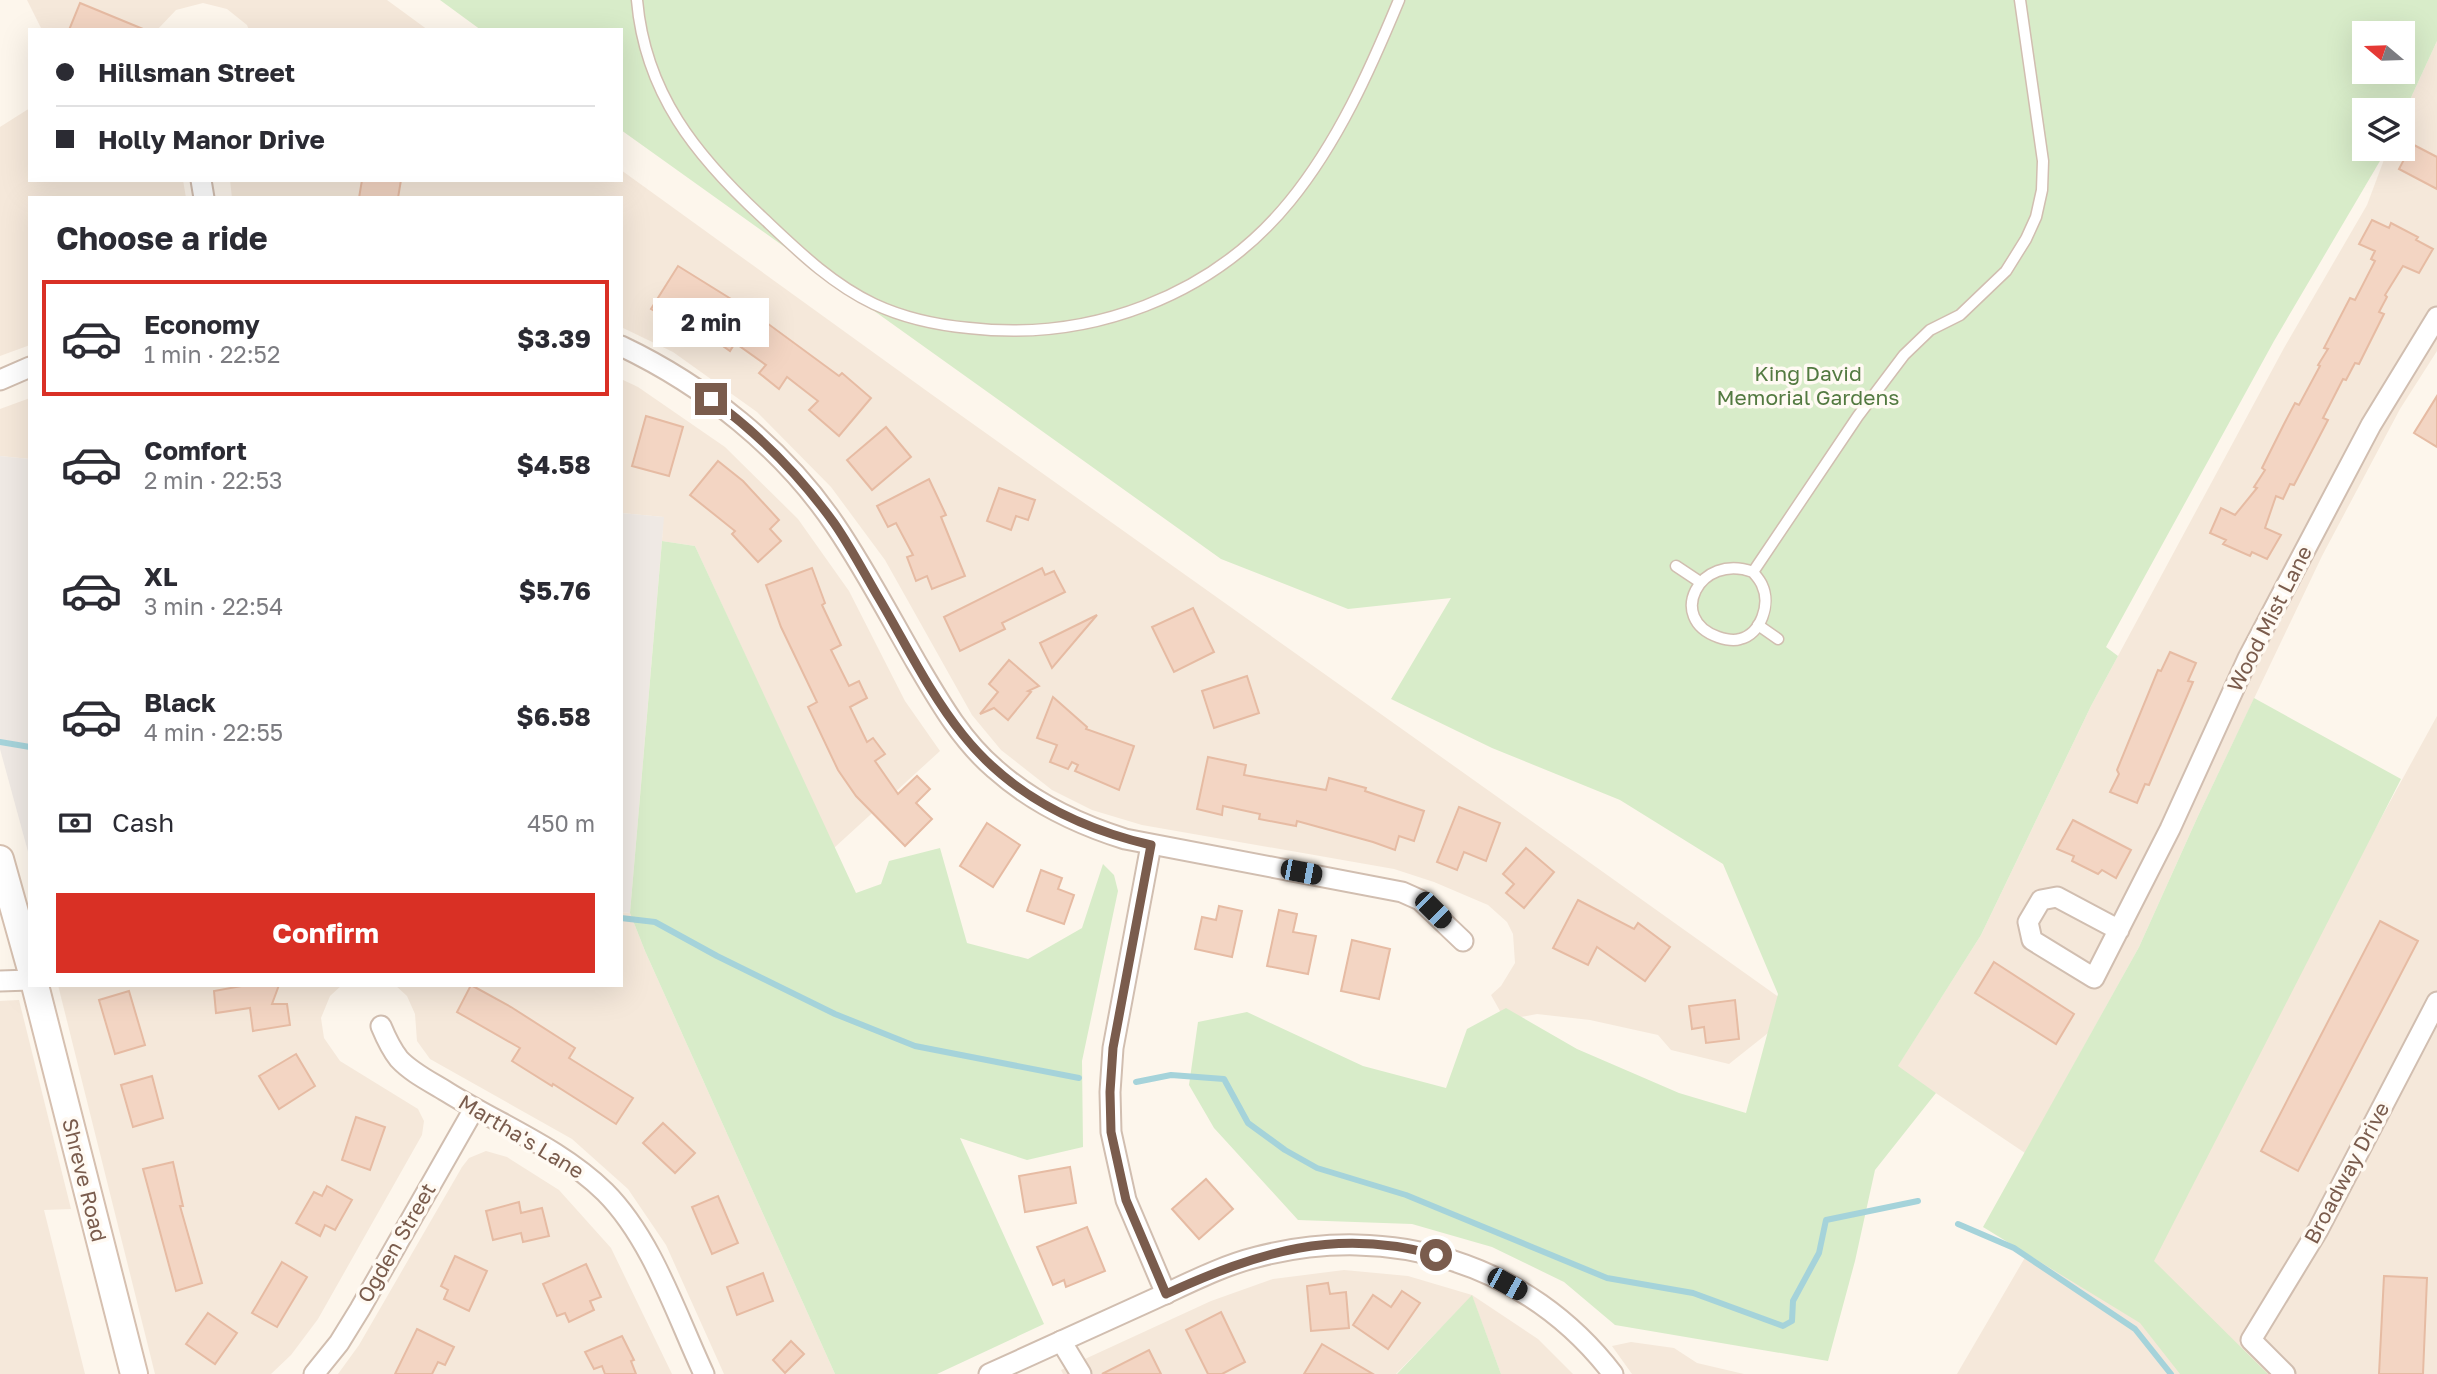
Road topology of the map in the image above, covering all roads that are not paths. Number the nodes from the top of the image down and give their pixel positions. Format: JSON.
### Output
{"nodes":[{"id":1,"x":637,"y":0,"type":"edge"},
{"id":2,"x":1399,"y":0,"type":"edge"},
{"id":3,"x":2020,"y":0,"type":"edge"},
{"id":4,"x":2437,"y":317,"type":"edge"},
{"id":5,"x":623,"y":347,"type":"edge"},
{"id":6,"x":28,"y":368,"type":"edge"},
{"id":7,"x":0,"y":380,"type":"edge"},
{"id":8,"x":1676,"y":566,"type":"dead end"},
{"id":9,"x":1753,"y":572,"type":"junction"},
{"id":10,"x":1700,"y":582,"type":"junction"},
{"id":11,"x":1758,"y":625,"type":"junction"},
{"id":12,"x":1778,"y":639,"type":"dead end"},
{"id":13,"x":1151,"y":845,"type":"junction"},
{"id":14,"x":0,"y":859,"type":"edge"},
{"id":15,"x":2119,"y":930,"type":"junction"},
{"id":16,"x":1463,"y":941,"type":"dead end"},
{"id":17,"x":28,"y":959,"type":"edge"},
{"id":18,"x":28,"y":980,"type":"edge"},
{"id":19,"x":0,"y":981,"type":"edge"},
{"id":20,"x":36,"y":987,"type":"edge"},
{"id":21,"x":2437,"y":1002,"type":"edge"},
{"id":22,"x":381,"y":1026,"type":"dead end"},
{"id":23,"x":474,"y":1109,"type":"junction"},
{"id":24,"x":1166,"y":1294,"type":"junction"},
{"id":25,"x":1061,"y":1341,"type":"junction"},
{"id":26,"x":134,"y":1374,"type":"edge"},
{"id":27,"x":314,"y":1374,"type":"edge"},
{"id":28,"x":704,"y":1374,"type":"edge"},
{"id":29,"x":989,"y":1374,"type":"edge"},
{"id":30,"x":1081,"y":1374,"type":"edge"},
{"id":31,"x":1613,"y":1374,"type":"edge"},
{"id":32,"x":2285,"y":1374,"type":"edge"}],
"edges":[{"from":1,"to":2,"type":"lane"},
{"from":3,"to":9,"type":"lane"},
{"from":4,"to":15,"type":"street","name":"Wood Mist Lane"},
{"from":5,"to":13,"type":"street"},
{"from":6,"to":7,"type":"street"},
{"from":8,"to":10,"type":"lane"},
{"from":9,"to":10,"type":"lane"},
{"from":9,"to":11,"type":"lane"},
{"from":10,"to":11,"type":"lane"},
{"from":11,"to":12,"type":"lane"},
{"from":13,"to":16,"type":"street"},
{"from":13,"to":24,"type":"street"},
{"from":14,"to":17,"type":"main road"},
{"from":15,"to":15,"type":"street","name":"Wood Mist Lane"},
{"from":18,"to":19,"type":"street"},
{"from":20,"to":26,"type":"main road","name":"Shreve Road"},
{"from":21,"to":32,"type":"street","name":"Broadway Drive"},
{"from":22,"to":23,"type":"street","name":"Martha's Lane"},
{"from":23,"to":27,"type":"street","name":"Ogden Street"},
{"from":23,"to":28,"type":"street","name":"Martha's Lane"},
{"from":24,"to":25,"type":"street"},
{"from":24,"to":31,"type":"street"},
{"from":25,"to":29,"type":"street"},
{"from":25,"to":30,"type":"street"}]}
